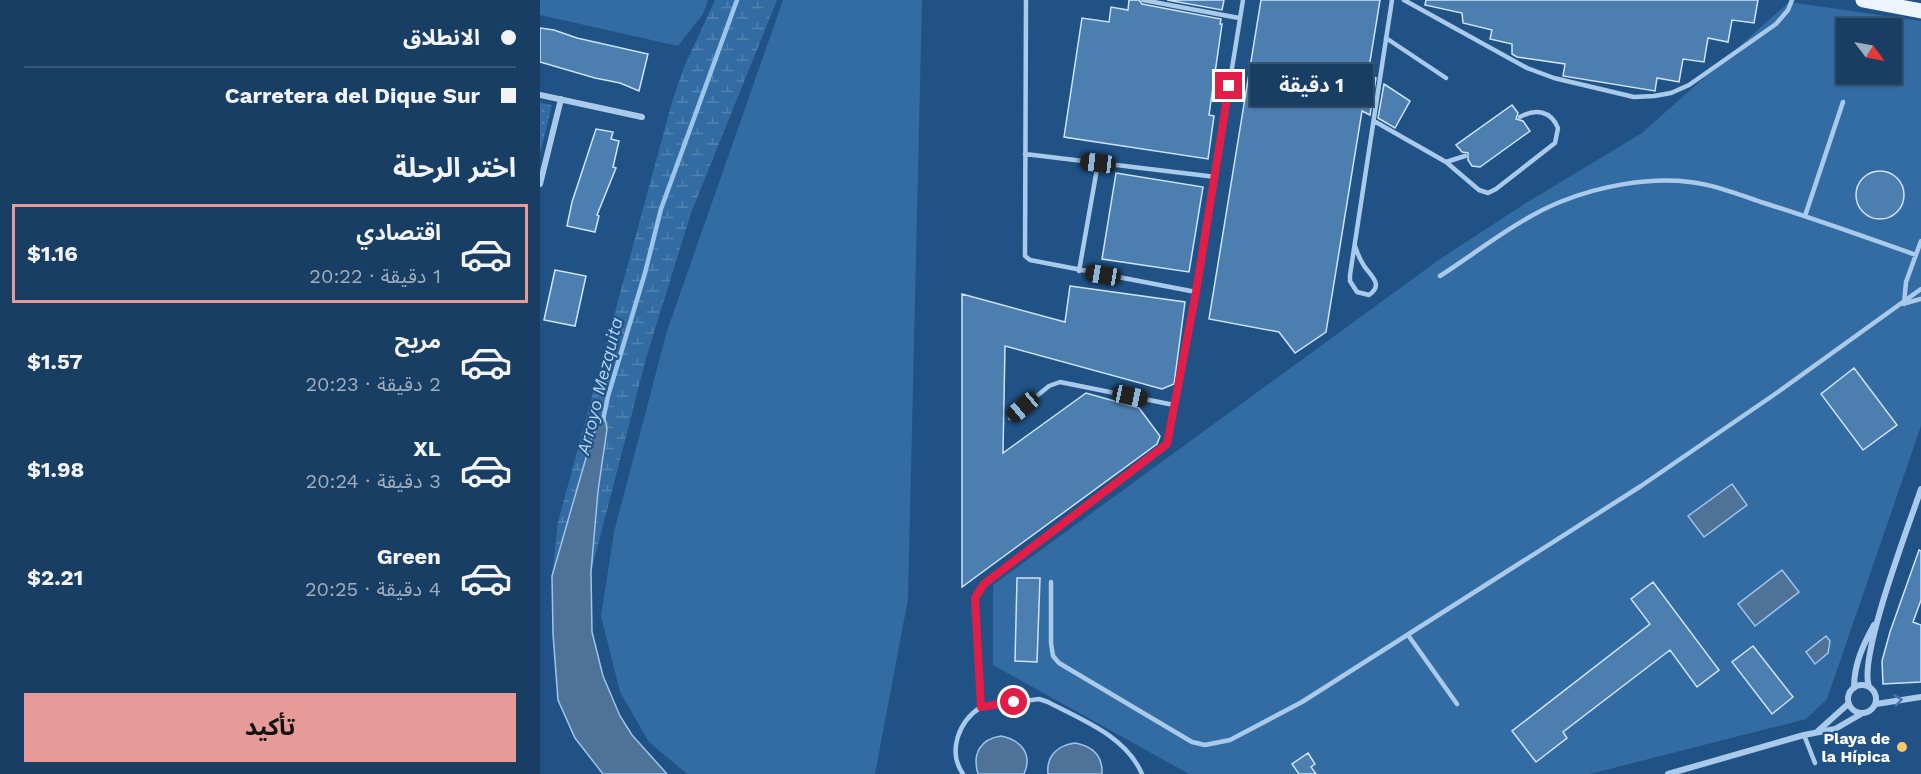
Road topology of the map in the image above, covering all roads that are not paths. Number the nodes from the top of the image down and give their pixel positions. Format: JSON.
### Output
{"nodes":[{"id":1,"x":1026,"y":0,"type":"edge"},
{"id":2,"x":1143,"y":0,"type":"edge"},
{"id":3,"x":1243,"y":0,"type":"edge"},
{"id":4,"x":1392,"y":0,"type":"edge"},
{"id":5,"x":1404,"y":0,"type":"edge"},
{"id":6,"x":1792,"y":0,"type":"edge"},
{"id":7,"x":1863,"y":0,"type":"edge"},
{"id":8,"x":1921,"y":10,"type":"edge"},
{"id":9,"x":1239,"y":18,"type":"junction"},
{"id":10,"x":1386,"y":38,"type":"junction"},
{"id":11,"x":1446,"y":78,"type":"dead end"},
{"id":12,"x":540,"y":95,"type":"edge"},
{"id":13,"x":561,"y":99,"type":"junction"},
{"id":14,"x":1843,"y":102,"type":"dead end"},
{"id":15,"x":642,"y":117,"type":"dead end"},
{"id":16,"x":1520,"y":117,"type":"dead end"},
{"id":17,"x":1374,"y":122,"type":"junction"},
{"id":18,"x":1025,"y":154,"type":"junction"},
{"id":19,"x":1465,"y":156,"type":"dead end"},
{"id":20,"x":1446,"y":162,"type":"junction"},
{"id":21,"x":1098,"y":163,"type":"junction"},
{"id":22,"x":1216,"y":177,"type":"junction"},
{"id":23,"x":540,"y":184,"type":"edge"},
{"id":24,"x":1805,"y":216,"type":"junction"},
{"id":25,"x":1921,"y":241,"type":"edge"},
{"id":26,"x":1355,"y":246,"type":"junction"},
{"id":27,"x":1916,"y":255,"type":"junction"},
{"id":28,"x":1079,"y":271,"type":"junction"},
{"id":29,"x":1440,"y":276,"type":"dead end"},
{"id":30,"x":1921,"y":289,"type":"edge"},
{"id":31,"x":1196,"y":292,"type":"junction"},
{"id":32,"x":1921,"y":299,"type":"edge"},
{"id":33,"x":1904,"y":304,"type":"junction"},
{"id":34,"x":1174,"y":405,"type":"junction"},
{"id":35,"x":1010,"y":418,"type":"dead end"},
{"id":36,"x":1921,"y":489,"type":"edge"},
{"id":37,"x":1051,"y":582,"type":"dead end"},
{"id":38,"x":1878,"y":616,"type":"junction"},
{"id":39,"x":1408,"y":635,"type":"junction"},
{"id":40,"x":1869,"y":687,"type":"junction"},
{"id":41,"x":1854,"y":688,"type":"junction"},
{"id":42,"x":1921,"y":697,"type":"edge"},
{"id":43,"x":1457,"y":704,"type":"dead end"},
{"id":44,"x":1848,"y":704,"type":"junction"},
{"id":45,"x":1876,"y":704,"type":"junction"},
{"id":46,"x":981,"y":707,"type":"junction"},
{"id":47,"x":1862,"y":714,"type":"junction"},
{"id":48,"x":1818,"y":732,"type":"junction"},
{"id":49,"x":1804,"y":735,"type":"junction"},
{"id":50,"x":1815,"y":763,"type":"dead end"},
{"id":51,"x":963,"y":774,"type":"edge"},
{"id":52,"x":1142,"y":774,"type":"edge"},
{"id":53,"x":1668,"y":774,"type":"edge"}],
"edges":[{"from":1,"to":18,"type":"lane"},
{"from":2,"to":9,"type":"lane"},
{"from":3,"to":9,"type":"lane"},
{"from":4,"to":10,"type":"lane"},
{"from":5,"to":6,"type":"lane"},
{"from":7,"to":8,"type":"main road"},
{"from":9,"to":22,"type":"lane"},
{"from":10,"to":11,"type":"lane"},
{"from":10,"to":17,"type":"lane"},
{"from":12,"to":13,"type":"street"},
{"from":13,"to":15,"type":"street"},
{"from":13,"to":23,"type":"street"},
{"from":14,"to":24,"type":"lane"},
{"from":16,"to":20,"type":"lane"},
{"from":17,"to":20,"type":"lane"},
{"from":17,"to":26,"type":"lane"},
{"from":18,"to":21,"type":"lane"},
{"from":18,"to":28,"type":"lane"},
{"from":19,"to":20,"type":"lane"},
{"from":21,"to":22,"type":"lane"},
{"from":21,"to":28,"type":"lane"},
{"from":22,"to":31,"type":"lane"},
{"from":24,"to":27,"type":"lane"},
{"from":24,"to":29,"type":"lane"},
{"from":25,"to":27,"type":"lane"},
{"from":26,"to":26,"type":"lane"},
{"from":27,"to":33,"type":"lane"},
{"from":28,"to":31,"type":"lane"},
{"from":30,"to":33,"type":"lane"},
{"from":31,"to":34,"type":"lane"},
{"from":32,"to":33,"type":"lane"},
{"from":33,"to":39,"type":"lane"},
{"from":34,"to":35,"type":"lane"},
{"from":34,"to":46,"type":"lane"},
{"from":36,"to":38,"type":"street"},
{"from":37,"to":39,"type":"lane"},
{"from":38,"to":40,"type":"street"},
{"from":38,"to":41,"type":"street"},
{"from":39,"to":43,"type":"lane"},
{"from":40,"to":41,"type":"street"},
{"from":40,"to":45,"type":"street"},
{"from":41,"to":44,"type":"street"},
{"from":45,"to":42,"type":"street","one_way":true},
{"from":44,"to":47,"type":"street"},
{"from":44,"to":48,"type":"street"},
{"from":45,"to":47,"type":"street"},
{"from":46,"to":51,"type":"lane"},
{"from":46,"to":52,"type":"lane"},
{"from":47,"to":48,"type":"street"},
{"from":48,"to":49,"type":"street"},
{"from":49,"to":50,"type":"lane"},
{"from":49,"to":53,"type":"street"}]}
